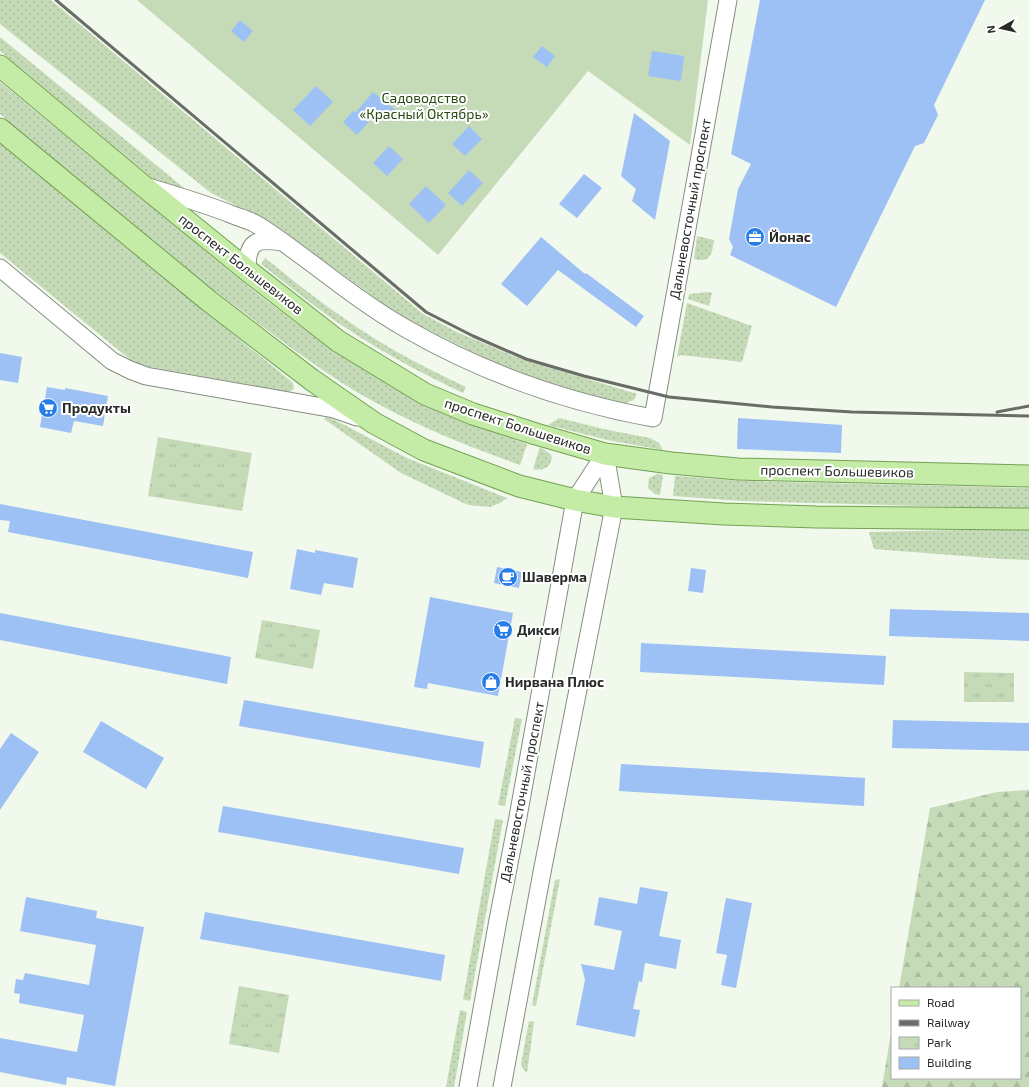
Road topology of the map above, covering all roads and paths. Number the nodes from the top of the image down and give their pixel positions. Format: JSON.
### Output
{"nodes":[{"id":1,"x":728,"y":0,"type":"edge"},
{"id":2,"x":0,"y":66,"type":"edge"},
{"id":3,"x":0,"y":129,"type":"edge"},
{"id":4,"x":141,"y":184,"type":"junction"},
{"id":5,"x":282,"y":242,"type":"junction"},
{"id":6,"x":0,"y":268,"type":"edge"},
{"id":7,"x":247,"y":270,"type":"junction"},
{"id":8,"x":374,"y":423,"type":"junction"},
{"id":9,"x":604,"y":454,"type":"junction"},
{"id":10,"x":1029,"y":476,"type":"edge"},
{"id":11,"x":575,"y":500,"type":"junction"},
{"id":12,"x":614,"y":507,"type":"junction"},
{"id":13,"x":1029,"y":519,"type":"edge"},
{"id":14,"x":468,"y":1087,"type":"edge"},
{"id":15,"x":502,"y":1087,"type":"edge"}],
"edges":[{"from":1,"to":5,"type":"street","name":"Дальневосточный проспект"},
{"from":2,"to":4,"type":"main road","name":"проспект Большевиков"},
{"from":3,"to":8,"type":"main road"},
{"from":4,"to":5,"type":"street"},
{"from":4,"to":7,"type":"main road","name":"проспект Большевиков"},
{"from":5,"to":7,"type":"street"},
{"from":6,"to":8,"type":"street"},
{"from":7,"to":9,"type":"main road","name":"проспект Большевиков"},
{"from":8,"to":11,"type":"main road"},
{"from":9,"to":10,"type":"main road","name":"проспект Большевиков"},
{"from":9,"to":11,"type":"street","name":"Дальневосточный проспект"},
{"from":9,"to":12,"type":"street"},
{"from":11,"to":12,"type":"main road"},
{"from":11,"to":14,"type":"street","name":"Дальневосточный проспект"},
{"from":12,"to":13,"type":"main road"},
{"from":12,"to":15,"type":"street"}]}
